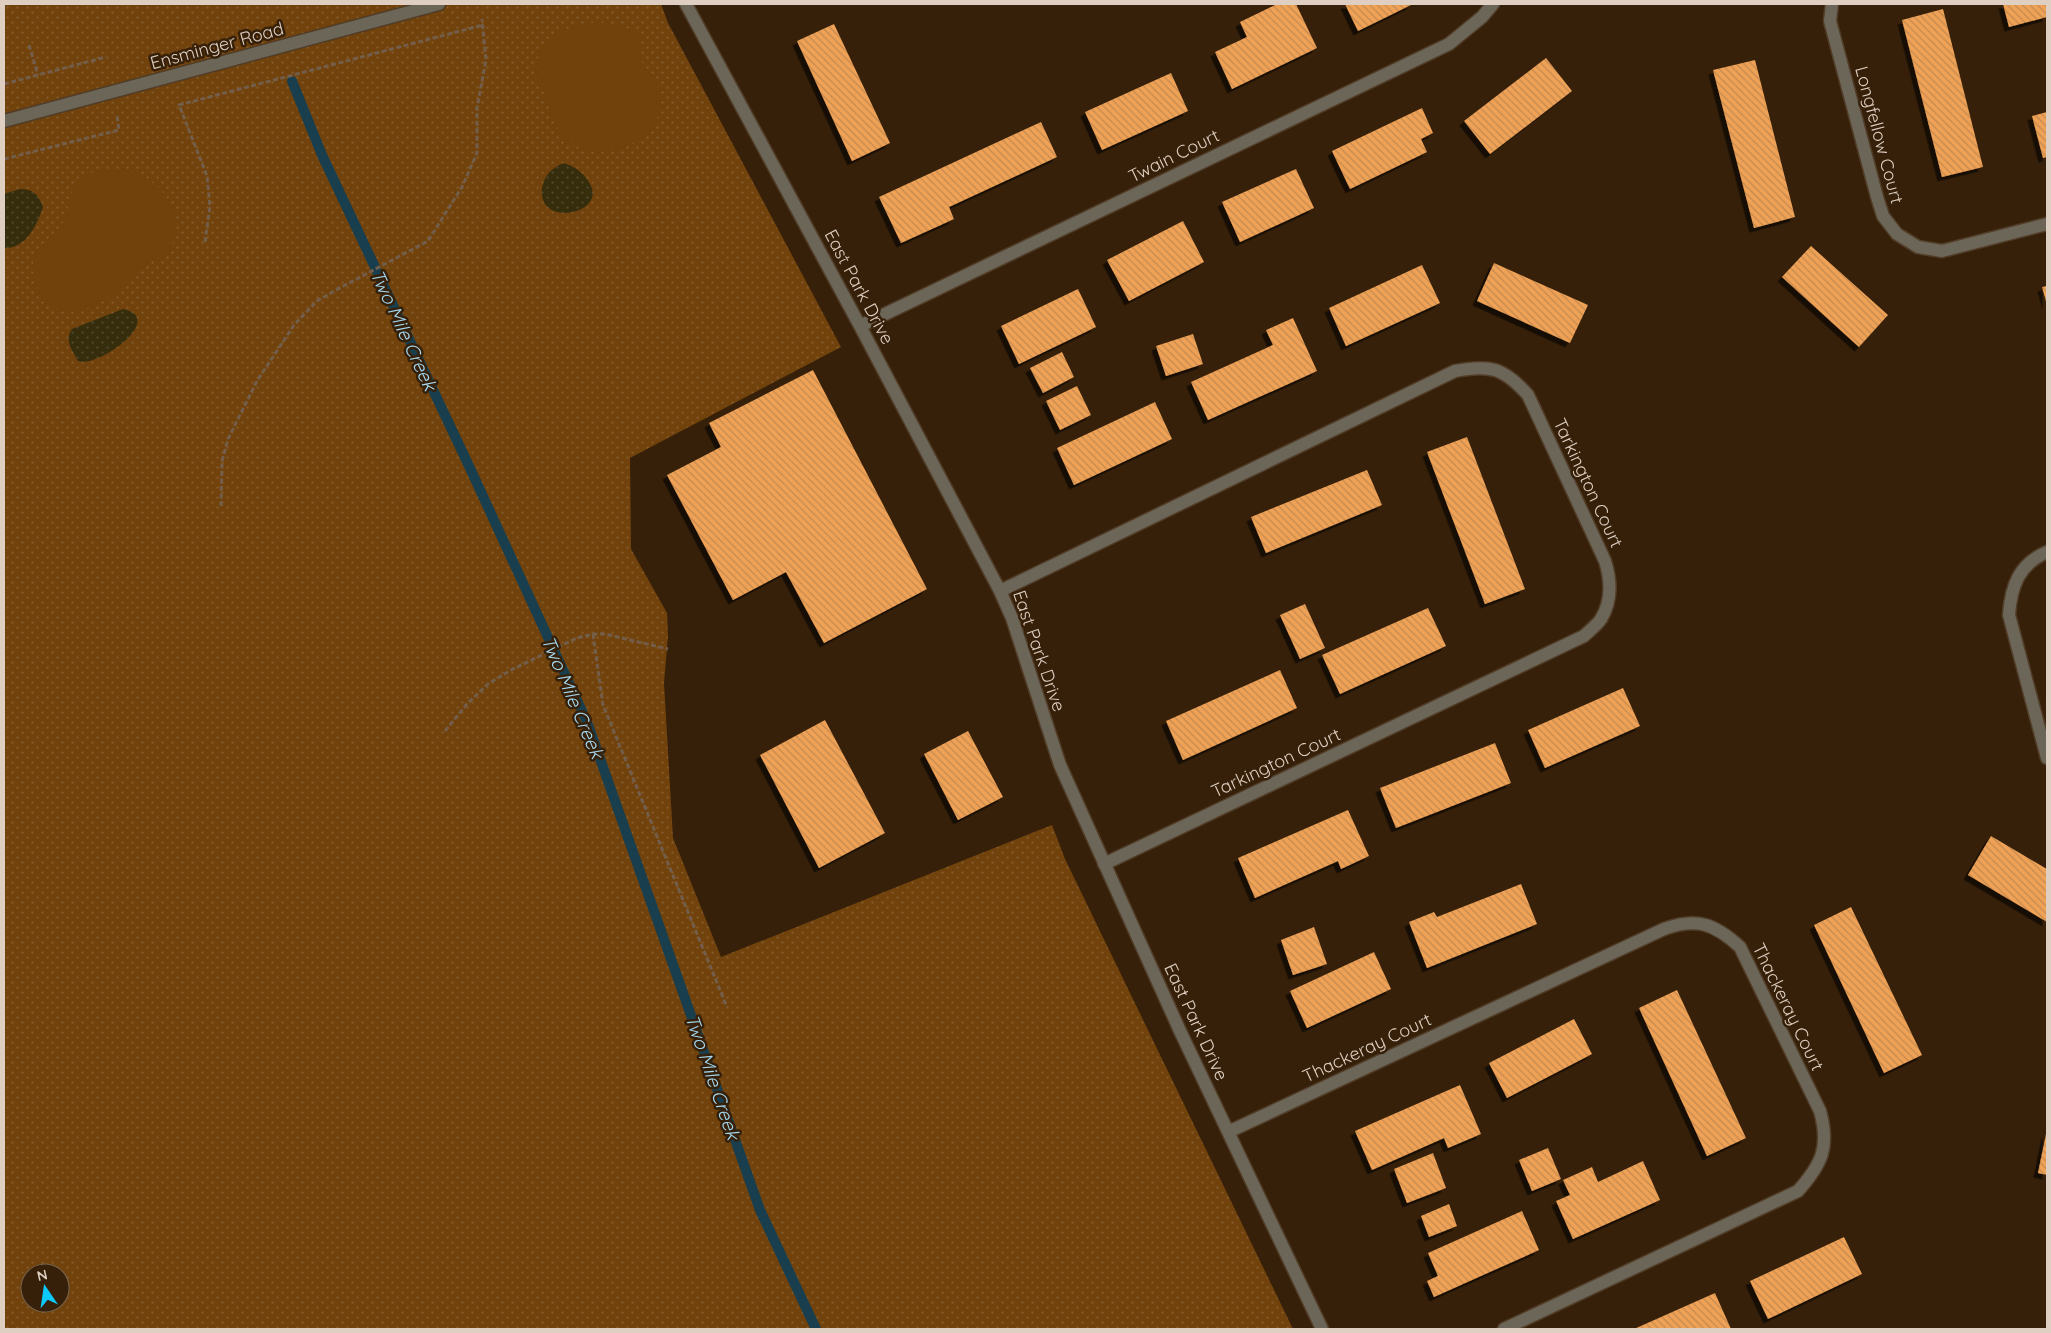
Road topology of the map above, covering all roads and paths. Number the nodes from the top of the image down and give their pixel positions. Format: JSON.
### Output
{"nodes":[{"id":1,"x":439,"y":4,"type":"edge"},
{"id":2,"x":686,"y":4,"type":"edge"},
{"id":3,"x":1493,"y":4,"type":"edge"},
{"id":4,"x":1832,"y":4,"type":"edge"},
{"id":5,"x":482,"y":19,"type":"dead end"},
{"id":6,"x":483,"y":26,"type":"junction"},
{"id":7,"x":29,"y":45,"type":"dead end"},
{"id":8,"x":106,"y":57,"type":"dead end"},
{"id":9,"x":38,"y":75,"type":"junction"},
{"id":10,"x":4,"y":84,"type":"edge"},
{"id":11,"x":118,"y":116,"type":"dead end"},
{"id":12,"x":4,"y":121,"type":"edge"},
{"id":13,"x":4,"y":159,"type":"edge"},
{"id":14,"x":2047,"y":224,"type":"edge"},
{"id":15,"x":205,"y":242,"type":"dead end"},
{"id":16,"x":860,"y":326,"type":"junction"},
{"id":17,"x":221,"y":506,"type":"dead end"},
{"id":18,"x":2047,"y":552,"type":"edge"},
{"id":19,"x":1000,"y":591,"type":"junction"},
{"id":20,"x":594,"y":634,"type":"junction"},
{"id":21,"x":668,"y":650,"type":"dead end"},
{"id":22,"x":445,"y":731,"type":"dead end"},
{"id":23,"x":2047,"y":758,"type":"edge"},
{"id":24,"x":1104,"y":864,"type":"junction"},
{"id":25,"x":727,"y":1007,"type":"dead end"},
{"id":26,"x":1228,"y":1132,"type":"junction"},
{"id":27,"x":1322,"y":1329,"type":"edge"},
{"id":28,"x":1504,"y":1329,"type":"edge"}],
"edges":[{"from":1,"to":12,"type":"street","name":"Ensminger Road"},
{"from":2,"to":16,"type":"street","name":"East Park Drive"},
{"from":3,"to":16,"type":"street","name":"Twain Court"},
{"from":4,"to":14,"type":"street","name":"Longfellow Court"},
{"from":5,"to":6,"type":"path"},
{"from":6,"to":15,"type":"path"},
{"from":6,"to":17,"type":"path"},
{"from":7,"to":9,"type":"path"},
{"from":8,"to":9,"type":"path"},
{"from":9,"to":10,"type":"path"},
{"from":11,"to":13,"type":"path"},
{"from":16,"to":19,"type":"street","name":"East Park Drive"},
{"from":18,"to":23,"type":"street"},
{"from":19,"to":24,"type":"street","name":"East Park Drive"},
{"from":19,"to":24,"type":"street","name":"Tarkington Court"},
{"from":20,"to":21,"type":"path"},
{"from":20,"to":22,"type":"path"},
{"from":20,"to":25,"type":"path"},
{"from":24,"to":26,"type":"street","name":"East Park Drive"},
{"from":26,"to":27,"type":"street","name":"East Park Drive"},
{"from":26,"to":28,"type":"street","name":"Thackeray Court"}]}
